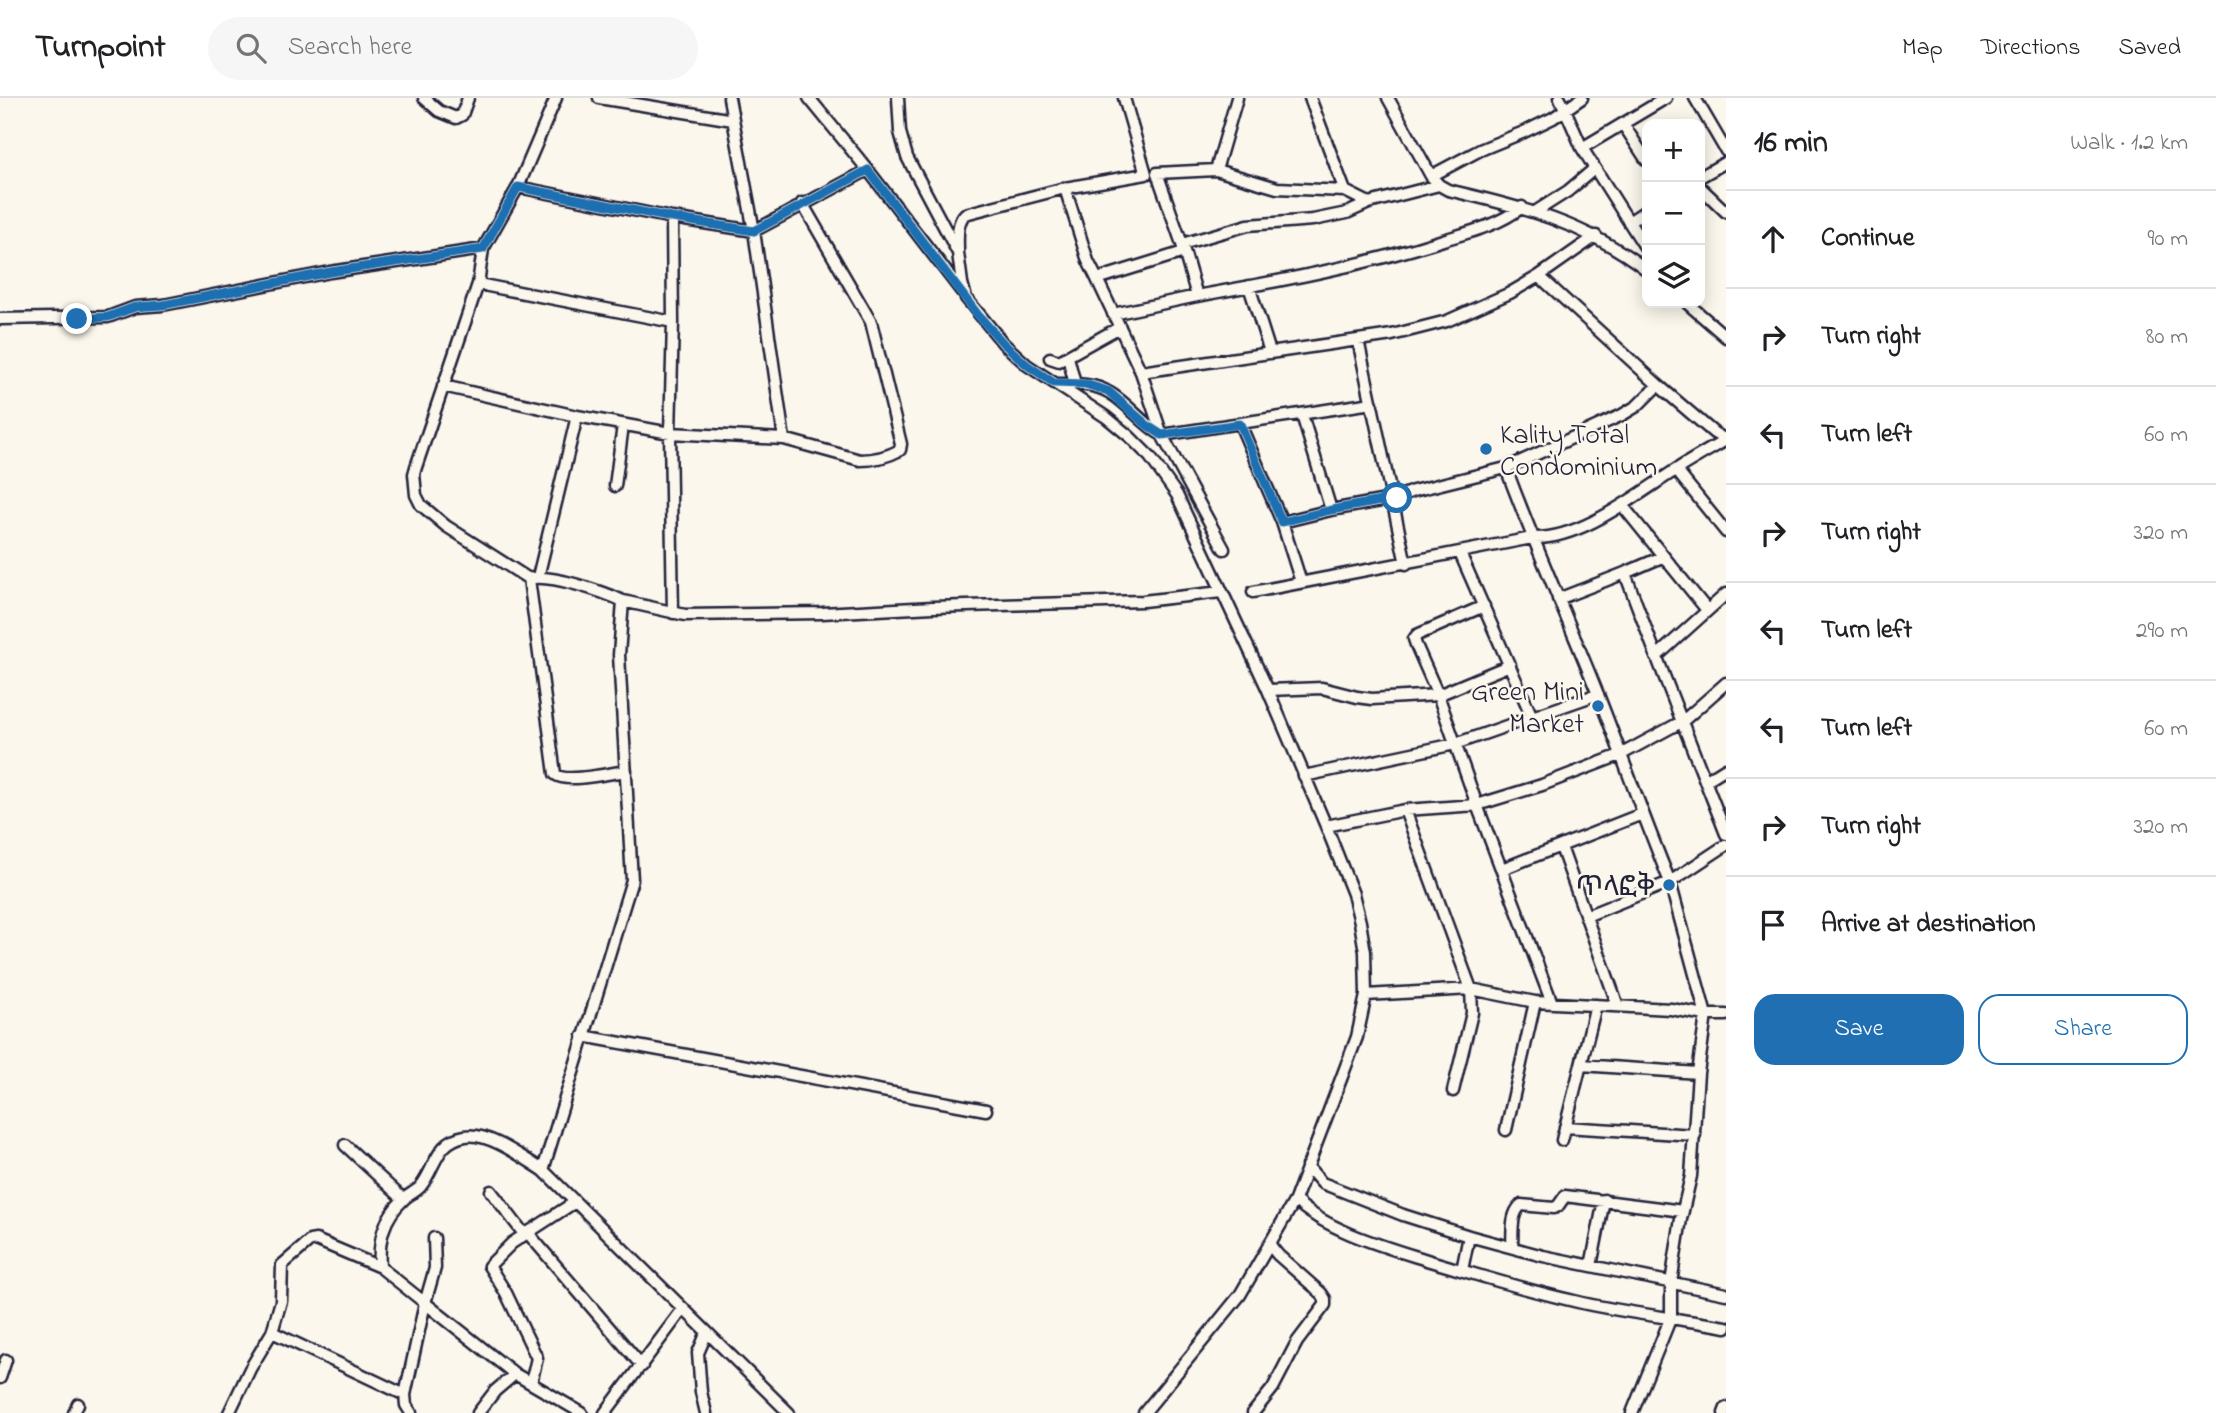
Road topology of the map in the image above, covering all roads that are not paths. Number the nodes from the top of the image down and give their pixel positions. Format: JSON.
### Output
{"nodes":[{"id":1,"x":424,"y":98,"type":"edge"},
{"id":2,"x":468,"y":98,"type":"edge"},
{"id":3,"x":556,"y":98,"type":"edge"},
{"id":4,"x":599,"y":98,"type":"edge"},
{"id":5,"x":729,"y":98,"type":"edge"},
{"id":6,"x":809,"y":98,"type":"edge"},
{"id":7,"x":898,"y":98,"type":"edge"},
{"id":8,"x":1124,"y":98,"type":"edge"},
{"id":9,"x":1237,"y":98,"type":"edge"},
{"id":10,"x":1310,"y":98,"type":"edge"},
{"id":11,"x":1388,"y":98,"type":"edge"},
{"id":12,"x":1560,"y":98,"type":"edge"},
{"id":13,"x":1582,"y":98,"type":"edge"},
{"id":14,"x":1666,"y":98,"type":"edge"},
{"id":15,"x":1695,"y":98,"type":"edge"},
{"id":16,"x":1566,"y":109,"type":"junction"},
{"id":17,"x":733,"y":120,"type":"junction"},
{"id":18,"x":1623,"y":124,"type":"junction"},
{"id":19,"x":1582,"y":148,"type":"junction"},
{"id":20,"x":1726,"y":151,"type":"edge"},
{"id":21,"x":1642,"y":153,"type":"edge"},
{"id":22,"x":1726,"y":162,"type":"edge"},
{"id":23,"x":1594,"y":169,"type":"junction"},
{"id":24,"x":868,"y":170,"type":"junction"},
{"id":25,"x":1216,"y":170,"type":"junction"},
{"id":26,"x":1152,"y":174,"type":"junction"},
{"id":27,"x":1705,"y":174,"type":"edge"},
{"id":28,"x":1431,"y":176,"type":"junction"},
{"id":29,"x":1439,"y":185,"type":"junction"},
{"id":30,"x":518,"y":187,"type":"junction"},
{"id":31,"x":1065,"y":188,"type":"junction"},
{"id":32,"x":1345,"y":191,"type":"junction"},
{"id":33,"x":1705,"y":192,"type":"edge"},
{"id":34,"x":1369,"y":202,"type":"junction"},
{"id":35,"x":802,"y":204,"type":"junction"},
{"id":36,"x":1522,"y":207,"type":"junction"},
{"id":37,"x":1535,"y":212,"type":"junction"},
{"id":38,"x":1726,"y":212,"type":"edge"},
{"id":39,"x":1642,"y":213,"type":"edge"},
{"id":40,"x":672,"y":218,"type":"junction"},
{"id":41,"x":1629,"y":222,"type":"junction"},
{"id":42,"x":754,"y":231,"type":"junction"},
{"id":43,"x":1596,"y":236,"type":"junction"},
{"id":44,"x":1644,"y":245,"type":"edge"},
{"id":45,"x":1183,"y":248,"type":"junction"},
{"id":46,"x":483,"y":249,"type":"junction"},
{"id":47,"x":958,"y":253,"type":"junction"},
{"id":48,"x":1642,"y":267,"type":"edge"},
{"id":49,"x":1539,"y":276,"type":"junction"},
{"id":50,"x":1097,"y":279,"type":"junction"},
{"id":51,"x":478,"y":284,"type":"junction"},
{"id":52,"x":1249,"y":286,"type":"junction"},
{"id":53,"x":1197,"y":296,"type":"junction"},
{"id":54,"x":966,"y":298,"type":"junction"},
{"id":55,"x":1693,"y":308,"type":"edge"},
{"id":56,"x":1113,"y":314,"type":"junction"},
{"id":57,"x":0,"y":319,"type":"edge"},
{"id":58,"x":673,"y":323,"type":"junction"},
{"id":59,"x":1120,"y":327,"type":"junction"},
{"id":60,"x":1726,"y":337,"type":"edge"},
{"id":61,"x":1358,"y":340,"type":"junction"},
{"id":62,"x":1269,"y":352,"type":"junction"},
{"id":63,"x":1068,"y":357,"type":"junction"},
{"id":64,"x":1050,"y":358,"type":"dead end"},
{"id":65,"x":1141,"y":372,"type":"junction"},
{"id":66,"x":1054,"y":383,"type":"junction"},
{"id":67,"x":1075,"y":384,"type":"junction"},
{"id":68,"x":1658,"y":385,"type":"junction"},
{"id":69,"x":443,"y":386,"type":"junction"},
{"id":70,"x":1373,"y":403,"type":"junction"},
{"id":71,"x":1302,"y":415,"type":"junction"},
{"id":72,"x":578,"y":416,"type":"junction"},
{"id":73,"x":1240,"y":424,"type":"junction"},
{"id":74,"x":623,"y":425,"type":"junction"},
{"id":75,"x":670,"y":433,"type":"junction"},
{"id":76,"x":1162,"y":435,"type":"junction"},
{"id":77,"x":784,"y":439,"type":"junction"},
{"id":78,"x":1726,"y":440,"type":"edge"},
{"id":79,"x":1506,"y":468,"type":"junction"},
{"id":80,"x":1676,"y":470,"type":"junction"},
{"id":81,"x":615,"y":486,"type":"dead end"},
{"id":82,"x":1392,"y":494,"type":"junction"},
{"id":83,"x":1622,"y":505,"type":"junction"},
{"id":84,"x":1331,"y":510,"type":"junction"},
{"id":85,"x":1282,"y":522,"type":"junction"},
{"id":86,"x":1726,"y":532,"type":"edge"},
{"id":87,"x":1532,"y":538,"type":"junction"},
{"id":88,"x":1224,"y":549,"type":"dead end"},
{"id":89,"x":1460,"y":553,"type":"junction"},
{"id":90,"x":1662,"y":557,"type":"junction"},
{"id":91,"x":1406,"y":564,"type":"junction"},
{"id":92,"x":1625,"y":573,"type":"junction"},
{"id":93,"x":533,"y":578,"type":"junction"},
{"id":94,"x":1301,"y":582,"type":"junction"},
{"id":95,"x":1221,"y":592,"type":"junction"},
{"id":96,"x":1253,"y":592,"type":"dead end"},
{"id":97,"x":1726,"y":594,"type":"edge"},
{"id":98,"x":1558,"y":599,"type":"junction"},
{"id":99,"x":623,"y":601,"type":"junction"},
{"id":100,"x":1484,"y":606,"type":"junction"},
{"id":101,"x":1707,"y":610,"type":"junction"},
{"id":102,"x":673,"y":613,"type":"junction"},
{"id":103,"x":1656,"y":657,"type":"junction"},
{"id":104,"x":1510,"y":665,"type":"junction"},
{"id":105,"x":1726,"y":683,"type":"edge"},
{"id":106,"x":1268,"y":690,"type":"junction"},
{"id":107,"x":1598,"y":694,"type":"junction"},
{"id":108,"x":1438,"y":695,"type":"junction"},
{"id":109,"x":1532,"y":717,"type":"junction"},
{"id":110,"x":1683,"y":720,"type":"junction"},
{"id":111,"x":1455,"y":744,"type":"junction"},
{"id":112,"x":1620,"y":755,"type":"junction"},
{"id":113,"x":1726,"y":768,"type":"edge"},
{"id":114,"x":626,"y":771,"type":"junction"},
{"id":115,"x":1304,"y":776,"type":"junction"},
{"id":116,"x":1705,"y":781,"type":"junction"},
{"id":117,"x":1477,"y":805,"type":"junction"},
{"id":118,"x":1405,"y":810,"type":"junction"},
{"id":119,"x":1642,"y":814,"type":"junction"},
{"id":120,"x":1326,"y":825,"type":"junction"},
{"id":121,"x":1726,"y":834,"type":"edge"},
{"id":122,"x":1726,"y":845,"type":"edge"},
{"id":123,"x":1561,"y":847,"type":"junction"},
{"id":124,"x":1502,"y":869,"type":"junction"},
{"id":125,"x":1670,"y":882,"type":"junction"},
{"id":126,"x":1586,"y":916,"type":"junction"},
{"id":127,"x":1471,"y":989,"type":"junction"},
{"id":128,"x":1366,"y":995,"type":"junction"},
{"id":129,"x":1535,"y":1002,"type":"junction"},
{"id":130,"x":1552,"y":1003,"type":"junction"},
{"id":131,"x":1596,"y":1005,"type":"junction"},
{"id":132,"x":1618,"y":1006,"type":"junction"},
{"id":133,"x":1706,"y":1015,"type":"junction"},
{"id":134,"x":1726,"y":1015,"type":"edge"},
{"id":135,"x":583,"y":1036,"type":"junction"},
{"id":136,"x":1581,"y":1065,"type":"junction"},
{"id":137,"x":1698,"y":1073,"type":"junction"},
{"id":138,"x":1453,"y":1091,"type":"dead end"},
{"id":139,"x":986,"y":1110,"type":"dead end"},
{"id":140,"x":1565,"y":1127,"type":"junction"},
{"id":141,"x":1506,"y":1130,"type":"dead end"},
{"id":142,"x":1695,"y":1135,"type":"junction"},
{"id":143,"x":1562,"y":1140,"type":"dead end"},
{"id":144,"x":345,"y":1144,"type":"dead end"},
{"id":145,"x":1307,"y":1166,"type":"junction"},
{"id":146,"x":543,"y":1170,"type":"junction"},
{"id":147,"x":491,"y":1191,"type":"dead end"},
{"id":148,"x":404,"y":1199,"type":"junction"},
{"id":149,"x":1296,"y":1200,"type":"junction"},
{"id":150,"x":1604,"y":1200,"type":"junction"},
{"id":151,"x":575,"y":1202,"type":"junction"},
{"id":152,"x":1683,"y":1211,"type":"junction"},
{"id":153,"x":526,"y":1233,"type":"junction"},
{"id":154,"x":1469,"y":1236,"type":"junction"},
{"id":155,"x":434,"y":1238,"type":"dead end"},
{"id":156,"x":1269,"y":1244,"type":"junction"},
{"id":157,"x":1512,"y":1247,"type":"junction"},
{"id":158,"x":1591,"y":1266,"type":"junction"},
{"id":159,"x":380,"y":1268,"type":"junction"},
{"id":160,"x":1462,"y":1270,"type":"junction"},
{"id":161,"x":1671,"y":1283,"type":"junction"},
{"id":162,"x":1726,"y":1294,"type":"edge"},
{"id":163,"x":425,"y":1303,"type":"junction"},
{"id":164,"x":684,"y":1309,"type":"junction"},
{"id":165,"x":1671,"y":1317,"type":"junction"},
{"id":166,"x":1726,"y":1327,"type":"edge"},
{"id":167,"x":272,"y":1332,"type":"junction"},
{"id":168,"x":706,"y":1332,"type":"junction"},
{"id":169,"x":6,"y":1360,"type":"dead end"},
{"id":170,"x":642,"y":1366,"type":"junction"},
{"id":171,"x":515,"y":1374,"type":"junction"},
{"id":172,"x":0,"y":1378,"type":"edge"},
{"id":173,"x":531,"y":1383,"type":"junction"},
{"id":174,"x":406,"y":1406,"type":"edge"},
{"id":175,"x":1726,"y":1408,"type":"edge"},
{"id":176,"x":785,"y":1412,"type":"edge"},
{"id":177,"x":229,"y":1413,"type":"edge"},
{"id":178,"x":478,"y":1413,"type":"edge"},
{"id":179,"x":582,"y":1413,"type":"edge"},
{"id":180,"x":605,"y":1413,"type":"edge"},
{"id":181,"x":706,"y":1413,"type":"edge"},
{"id":182,"x":1144,"y":1413,"type":"edge"},
{"id":183,"x":1253,"y":1413,"type":"edge"},
{"id":184,"x":1632,"y":1413,"type":"edge"},
{"id":185,"x":1724,"y":1413,"type":"edge"}],
"edges":[{"from":1,"to":2,"type":"street"},
{"from":3,"to":30,"type":"street"},
{"from":4,"to":17,"type":"street"},
{"from":5,"to":17,"type":"street"},
{"from":6,"to":24,"type":"street"},
{"from":7,"to":47,"type":"street"},
{"from":8,"to":26,"type":"street"},
{"from":9,"to":25,"type":"street"},
{"from":10,"to":32,"type":"street"},
{"from":11,"to":28,"type":"street"},
{"from":12,"to":16,"type":"street"},
{"from":13,"to":16,"type":"street"},
{"from":14,"to":18,"type":"street"},
{"from":15,"to":20,"type":"street"},
{"from":16,"to":19,"type":"street"},
{"from":16,"to":28,"type":"street"},
{"from":17,"to":42,"type":"street"},
{"from":18,"to":19,"type":"street"},
{"from":18,"to":21,"type":"street"},
{"from":19,"to":23,"type":"street"},
{"from":22,"to":27,"type":"street"},
{"from":23,"to":37,"type":"street"},
{"from":23,"to":41,"type":"street"},
{"from":24,"to":35,"type":"street"},
{"from":24,"to":54,"type":"street"},
{"from":25,"to":26,"type":"street"},
{"from":25,"to":32,"type":"street"},
{"from":26,"to":31,"type":"street"},
{"from":26,"to":45,"type":"street"},
{"from":28,"to":29,"type":"street"},
{"from":29,"to":34,"type":"street"},
{"from":29,"to":36,"type":"street"},
{"from":30,"to":40,"type":"street"},
{"from":30,"to":46,"type":"street"},
{"from":31,"to":47,"type":"street"},
{"from":31,"to":50,"type":"street"},
{"from":32,"to":34,"type":"street"},
{"from":33,"to":38,"type":"street"},
{"from":34,"to":45,"type":"street"},
{"from":35,"to":42,"type":"street"},
{"from":35,"to":77,"type":"street"},
{"from":36,"to":37,"type":"street"},
{"from":36,"to":52,"type":"street"},
{"from":37,"to":43,"type":"street"},
{"from":39,"to":41,"type":"street"},
{"from":40,"to":42,"type":"street"},
{"from":40,"to":58,"type":"street"},
{"from":41,"to":44,"type":"street"},
{"from":42,"to":77,"type":"street"},
{"from":43,"to":48,"type":"street"},
{"from":43,"to":49,"type":"street"},
{"from":45,"to":50,"type":"street"},
{"from":45,"to":53,"type":"street"},
{"from":46,"to":51,"type":"street"},
{"from":46,"to":57,"type":"street"},
{"from":47,"to":54,"type":"street"},
{"from":49,"to":61,"type":"street"},
{"from":49,"to":68,"type":"street"},
{"from":50,"to":56,"type":"street"},
{"from":51,"to":58,"type":"street"},
{"from":51,"to":69,"type":"street"},
{"from":52,"to":53,"type":"street"},
{"from":52,"to":62,"type":"street"},
{"from":53,"to":56,"type":"street"},
{"from":54,"to":66,"type":"street"},
{"from":55,"to":60,"type":"street"},
{"from":56,"to":59,"type":"street"},
{"from":58,"to":75,"type":"street"},
{"from":59,"to":63,"type":"street"},
{"from":59,"to":65,"type":"street"},
{"from":61,"to":62,"type":"street"},
{"from":61,"to":70,"type":"street"},
{"from":62,"to":65,"type":"street"},
{"from":63,"to":64,"type":"street"},
{"from":63,"to":67,"type":"street"},
{"from":65,"to":76,"type":"street"},
{"from":66,"to":67,"type":"street"},
{"from":66,"to":95,"type":"street"},
{"from":67,"to":76,"type":"street"},
{"from":68,"to":78,"type":"street"},
{"from":68,"to":79,"type":"street"},
{"from":69,"to":72,"type":"street"},
{"from":69,"to":93,"type":"street"},
{"from":70,"to":71,"type":"street"},
{"from":70,"to":82,"type":"street"},
{"from":71,"to":73,"type":"street"},
{"from":71,"to":84,"type":"street"},
{"from":72,"to":74,"type":"street"},
{"from":72,"to":93,"type":"street"},
{"from":73,"to":76,"type":"street"},
{"from":73,"to":85,"type":"street"},
{"from":74,"to":75,"type":"street"},
{"from":74,"to":81,"type":"street"},
{"from":75,"to":77,"type":"street"},
{"from":75,"to":102,"type":"street"},
{"from":76,"to":88,"type":"street"},
{"from":78,"to":80,"type":"street"},
{"from":79,"to":82,"type":"street"},
{"from":79,"to":87,"type":"street"},
{"from":80,"to":83,"type":"street"},
{"from":80,"to":86,"type":"street"},
{"from":82,"to":84,"type":"street"},
{"from":82,"to":91,"type":"street"},
{"from":83,"to":87,"type":"street"},
{"from":83,"to":90,"type":"street"},
{"from":84,"to":85,"type":"street"},
{"from":85,"to":94,"type":"street"},
{"from":87,"to":89,"type":"street"},
{"from":87,"to":98,"type":"street"},
{"from":89,"to":91,"type":"street"},
{"from":89,"to":100,"type":"street"},
{"from":90,"to":92,"type":"street"},
{"from":90,"to":101,"type":"street"},
{"from":91,"to":94,"type":"street"},
{"from":92,"to":98,"type":"street"},
{"from":92,"to":103,"type":"street"},
{"from":93,"to":99,"type":"street"},
{"from":93,"to":114,"type":"street"},
{"from":94,"to":96,"type":"street"},
{"from":95,"to":102,"type":"street"},
{"from":95,"to":106,"type":"street"},
{"from":97,"to":101,"type":"street"},
{"from":98,"to":107,"type":"street"},
{"from":99,"to":102,"type":"street"},
{"from":99,"to":114,"type":"street"},
{"from":100,"to":104,"type":"street"},
{"from":100,"to":108,"type":"street"},
{"from":101,"to":103,"type":"street"},
{"from":103,"to":110,"type":"street"},
{"from":104,"to":108,"type":"street"},
{"from":104,"to":109,"type":"street"},
{"from":105,"to":110,"type":"street"},
{"from":106,"to":108,"type":"street"},
{"from":106,"to":115,"type":"street"},
{"from":107,"to":109,"type":"street"},
{"from":107,"to":112,"type":"street"},
{"from":108,"to":111,"type":"street"},
{"from":109,"to":111,"type":"street"},
{"from":110,"to":112,"type":"street"},
{"from":110,"to":116,"type":"street"},
{"from":111,"to":115,"type":"street"},
{"from":111,"to":117,"type":"street"},
{"from":112,"to":117,"type":"street"},
{"from":112,"to":119,"type":"street"},
{"from":113,"to":116,"type":"street"},
{"from":114,"to":135,"type":"street"},
{"from":115,"to":120,"type":"street"},
{"from":116,"to":121,"type":"street"},
{"from":117,"to":118,"type":"street"},
{"from":117,"to":124,"type":"street"},
{"from":118,"to":120,"type":"street"},
{"from":118,"to":127,"type":"street"},
{"from":119,"to":123,"type":"street"},
{"from":119,"to":125,"type":"street"},
{"from":120,"to":128,"type":"street"},
{"from":122,"to":125,"type":"street"},
{"from":123,"to":124,"type":"street"},
{"from":123,"to":126,"type":"street"},
{"from":124,"to":130,"type":"street"},
{"from":125,"to":126,"type":"street"},
{"from":125,"to":133,"type":"street"},
{"from":126,"to":132,"type":"street"},
{"from":127,"to":128,"type":"street"},
{"from":127,"to":129,"type":"street"},
{"from":127,"to":138,"type":"street"},
{"from":128,"to":145,"type":"street"},
{"from":129,"to":130,"type":"street"},
{"from":129,"to":141,"type":"street"},
{"from":130,"to":131,"type":"street"},
{"from":131,"to":132,"type":"street"},
{"from":131,"to":136,"type":"street"},
{"from":132,"to":133,"type":"street"},
{"from":133,"to":134,"type":"street"},
{"from":133,"to":137,"type":"street"},
{"from":135,"to":139,"type":"street"},
{"from":135,"to":146,"type":"street"},
{"from":136,"to":137,"type":"street"},
{"from":136,"to":140,"type":"street"},
{"from":137,"to":142,"type":"street"},
{"from":140,"to":142,"type":"street"},
{"from":140,"to":143,"type":"street"},
{"from":142,"to":152,"type":"street"},
{"from":144,"to":148,"type":"street"},
{"from":145,"to":149,"type":"street"},
{"from":145,"to":154,"type":"street"},
{"from":146,"to":148,"type":"street"},
{"from":146,"to":151,"type":"street"},
{"from":147,"to":153,"type":"street"},
{"from":148,"to":159,"type":"street"},
{"from":149,"to":156,"type":"street"},
{"from":149,"to":160,"type":"street"},
{"from":150,"to":152,"type":"street"},
{"from":150,"to":157,"type":"street"},
{"from":150,"to":158,"type":"street"},
{"from":151,"to":153,"type":"street"},
{"from":151,"to":164,"type":"street"},
{"from":152,"to":161,"type":"street"},
{"from":153,"to":170,"type":"street"},
{"from":153,"to":173,"type":"street"},
{"from":154,"to":157,"type":"street"},
{"from":154,"to":160,"type":"street"},
{"from":155,"to":163,"type":"street"},
{"from":156,"to":182,"type":"street"},
{"from":156,"to":183,"type":"street"},
{"from":157,"to":158,"type":"street"},
{"from":158,"to":161,"type":"street"},
{"from":159,"to":163,"type":"street"},
{"from":159,"to":167,"type":"street"},
{"from":160,"to":165,"type":"street"},
{"from":161,"to":162,"type":"street"},
{"from":161,"to":165,"type":"street"},
{"from":163,"to":171,"type":"street"},
{"from":163,"to":174,"type":"street"},
{"from":164,"to":168,"type":"street"},
{"from":164,"to":170,"type":"street"},
{"from":165,"to":166,"type":"street"},
{"from":165,"to":184,"type":"street"},
{"from":167,"to":174,"type":"street"},
{"from":167,"to":177,"type":"street"},
{"from":168,"to":176,"type":"street"},
{"from":168,"to":181,"type":"street"},
{"from":169,"to":172,"type":"street"},
{"from":170,"to":180,"type":"street"},
{"from":171,"to":173,"type":"street"},
{"from":171,"to":178,"type":"street"},
{"from":173,"to":179,"type":"street"},
{"from":175,"to":185,"type":"street"}]}
